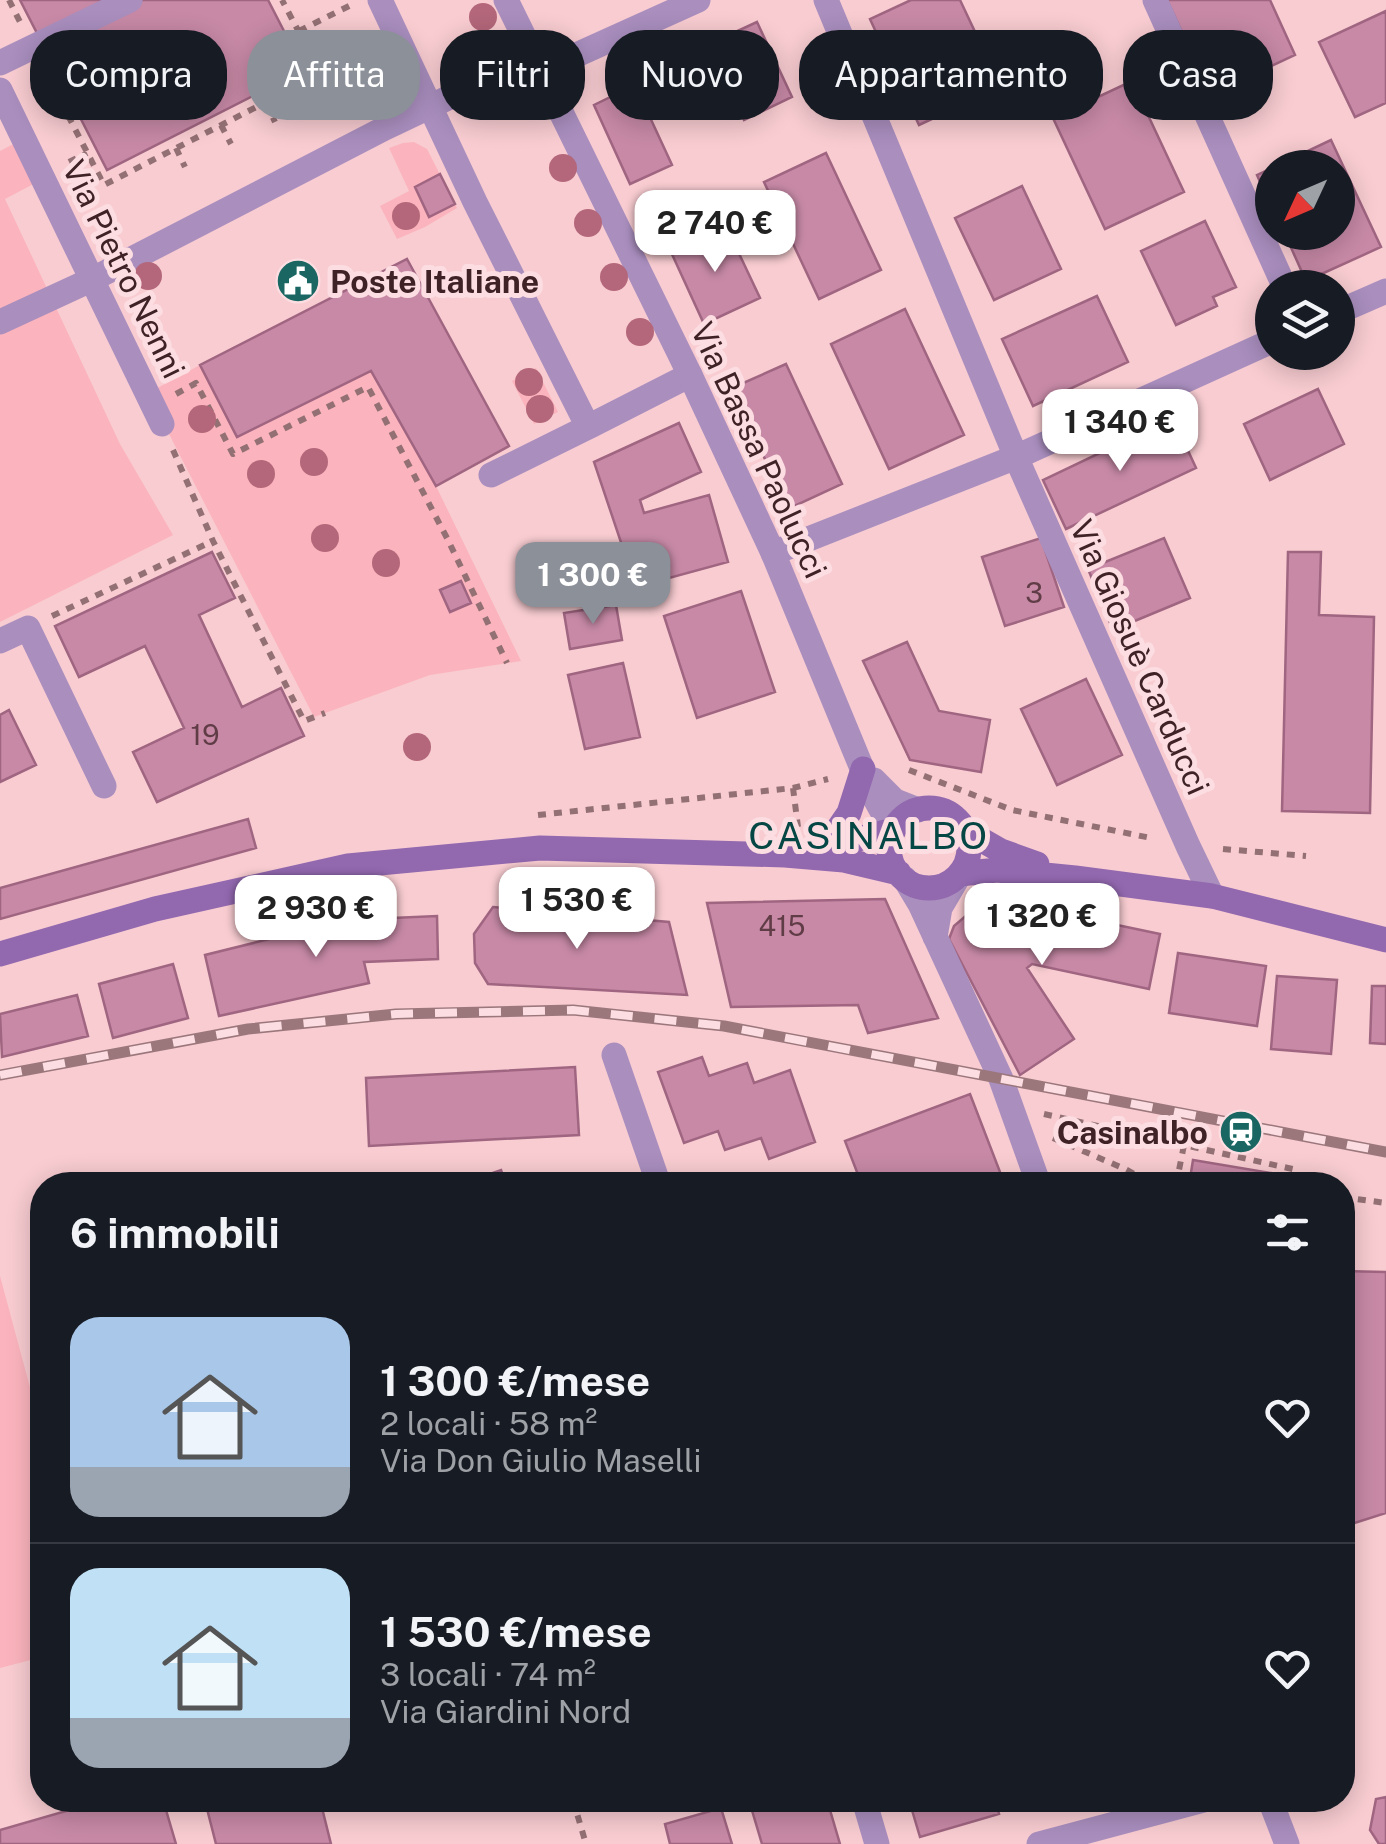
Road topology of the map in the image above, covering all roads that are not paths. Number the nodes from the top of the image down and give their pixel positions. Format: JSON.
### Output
{"nodes":[{"id":1,"x":130,"y":0,"type":"edge"},
{"id":2,"x":380,"y":0,"type":"edge"},
{"id":3,"x":506,"y":0,"type":"edge"},
{"id":4,"x":698,"y":0,"type":"edge"},
{"id":5,"x":826,"y":0,"type":"edge"},
{"id":6,"x":1155,"y":0,"type":"edge"},
{"id":7,"x":521,"y":30,"type":"edge"},
{"id":8,"x":585,"y":45,"type":"edge"},
{"id":9,"x":0,"y":63,"type":"edge"},
{"id":10,"x":0,"y":90,"type":"edge"},
{"id":11,"x":440,"y":103,"type":"edge"},
{"id":12,"x":430,"y":107,"type":"junction"},
{"id":13,"x":565,"y":120,"type":"edge"},
{"id":14,"x":1277,"y":270,"type":"edge"},
{"id":15,"x":92,"y":279,"type":"junction"},
{"id":16,"x":1386,"y":291,"type":"edge"},
{"id":17,"x":1355,"y":305,"type":"edge"},
{"id":18,"x":0,"y":322,"type":"edge"},
{"id":19,"x":1255,"y":349,"type":"edge"},
{"id":20,"x":690,"y":375,"type":"junction"},
{"id":21,"x":158,"y":415,"type":"road end"},
{"id":22,"x":588,"y":427,"type":"junction"},
{"id":23,"x":1016,"y":457,"type":"junction"},
{"id":24,"x":492,"y":476,"type":"dead end"},
{"id":25,"x":773,"y":553,"type":"junction"},
{"id":26,"x":0,"y":641,"type":"edge"},
{"id":27,"x":863,"y":770,"type":"junction"},
{"id":28,"x":104,"y":786,"type":"dead end"},
{"id":29,"x":918,"y":810,"type":"junction"},
{"id":30,"x":895,"y":829,"type":"junction"},
{"id":31,"x":966,"y":831,"type":"junction"},
{"id":32,"x":825,"y":848,"type":"junction"},
{"id":33,"x":785,"y":854,"type":"junction"},
{"id":34,"x":960,"y":874,"type":"junction"},
{"id":35,"x":902,"y":876,"type":"junction"},
{"id":36,"x":1075,"y":878,"type":"junction"},
{"id":37,"x":1212,"y":896,"type":"junction"},
{"id":38,"x":935,"y":937,"type":"junction"},
{"id":39,"x":1386,"y":940,"type":"edge"},
{"id":40,"x":0,"y":954,"type":"edge"},
{"id":41,"x":614,"y":1055,"type":"dead end"},
{"id":42,"x":654,"y":1172,"type":"edge"},
{"id":43,"x":1034,"y":1172,"type":"edge"},
{"id":44,"x":868,"y":1812,"type":"edge"},
{"id":45,"x":1159,"y":1812,"type":"edge"},
{"id":46,"x":1274,"y":1812,"type":"edge"},
{"id":47,"x":877,"y":1844,"type":"edge"},
{"id":48,"x":1039,"y":1844,"type":"edge"},
{"id":49,"x":1286,"y":1844,"type":"edge"}],
"edges":[{"from":1,"to":9,"type":"street"},
{"from":2,"to":12,"type":"street"},
{"from":3,"to":7,"type":"street","name":"Via Bassa Paolucci"},
{"from":4,"to":8,"type":"street"},
{"from":5,"to":23,"type":"street","name":"Via Giosuè Carducci"},
{"from":6,"to":14,"type":"street"},
{"from":10,"to":15,"type":"street","name":"Via Pietro Nenni"},
{"from":11,"to":12,"type":"street"},
{"from":12,"to":15,"type":"street"},
{"from":12,"to":22,"type":"street"},
{"from":13,"to":20,"type":"street","name":"Via Bassa Paolucci"},
{"from":15,"to":18,"type":"street"},
{"from":15,"to":21,"type":"street","name":"Via Pietro Nenni"},
{"from":16,"to":17,"type":"street"},
{"from":19,"to":23,"type":"street"},
{"from":20,"to":22,"type":"street"},
{"from":20,"to":25,"type":"street","name":"Via Bassa Paolucci"},
{"from":22,"to":24,"type":"street"},
{"from":23,"to":25,"type":"street"},
{"from":23,"to":37,"type":"street","name":"Via Giosuè Carducci"},
{"from":25,"to":27,"type":"street","name":"Via Bassa Paolucci"},
{"from":26,"to":28,"type":"street"},
{"from":27,"to":29,"type":"street","name":"Via Bassa Paolucci"},
{"from":27,"to":30,"type":"street","name":"Via Bassa Paolucci"},
{"from":27,"to":32,"type":"main road"},
{"from":29,"to":30,"type":"main road"},
{"from":29,"to":31,"type":"main road"},
{"from":30,"to":32,"type":"main road"},
{"from":30,"to":35,"type":"main road"},
{"from":31,"to":34,"type":"main road"},
{"from":31,"to":36,"type":"main road"},
{"from":32,"to":33,"type":"main road"},
{"from":33,"to":35,"type":"main road"},
{"from":33,"to":40,"type":"main road"},
{"from":34,"to":35,"type":"main road"},
{"from":34,"to":36,"type":"main road"},
{"from":34,"to":38,"type":"street"},
{"from":35,"to":38,"type":"street"},
{"from":36,"to":37,"type":"main road"},
{"from":37,"to":39,"type":"main road"},
{"from":38,"to":43,"type":"street"},
{"from":41,"to":42,"type":"street"},
{"from":44,"to":47,"type":"street"},
{"from":45,"to":48,"type":"street"},
{"from":46,"to":49,"type":"street"}]}
